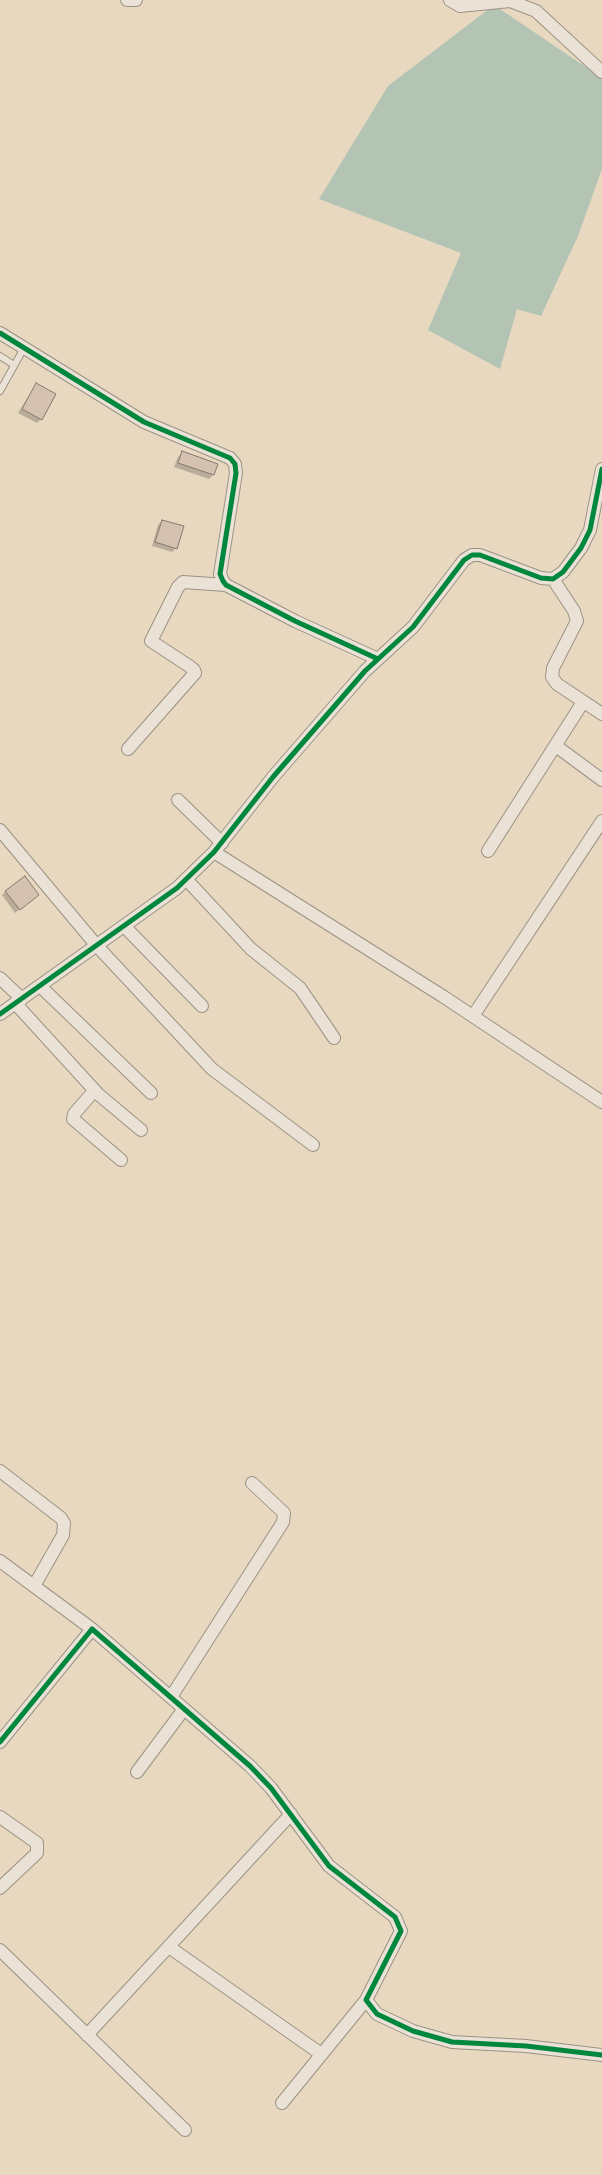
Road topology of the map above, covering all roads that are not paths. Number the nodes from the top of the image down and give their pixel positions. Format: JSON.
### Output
{"nodes":[{"id":1,"x":127,"y":0,"type":"edge"},
{"id":2,"x":136,"y":0,"type":"edge"},
{"id":3,"x":450,"y":0,"type":"edge"},
{"id":4,"x":510,"y":0,"type":"edge"},
{"id":5,"x":602,"y":72,"type":"edge"},
{"id":6,"x":0,"y":333,"type":"edge"},
{"id":7,"x":24,"y":348,"type":"junction"},
{"id":8,"x":0,"y":356,"type":"edge"},
{"id":9,"x":14,"y":365,"type":"junction"},
{"id":10,"x":0,"y":391,"type":"edge"},
{"id":11,"x":602,"y":469,"type":"edge"},
{"id":12,"x":552,"y":580,"type":"junction"},
{"id":13,"x":226,"y":585,"type":"junction"},
{"id":14,"x":378,"y":659,"type":"junction"},
{"id":15,"x":583,"y":702,"type":"junction"},
{"id":16,"x":602,"y":714,"type":"edge"},
{"id":17,"x":556,"y":746,"type":"junction"},
{"id":18,"x":128,"y":749,"type":"dead end"},
{"id":19,"x":602,"y":780,"type":"edge"},
{"id":20,"x":178,"y":800,"type":"dead end"},
{"id":21,"x":602,"y":821,"type":"edge"},
{"id":22,"x":0,"y":830,"type":"edge"},
{"id":23,"x":218,"y":848,"type":"junction"},
{"id":24,"x":488,"y":851,"type":"dead end"},
{"id":25,"x":186,"y":879,"type":"junction"},
{"id":26,"x":124,"y":926,"type":"junction"},
{"id":27,"x":97,"y":946,"type":"junction"},
{"id":28,"x":0,"y":978,"type":"edge"},
{"id":29,"x":40,"y":986,"type":"junction"},
{"id":30,"x":18,"y":1001,"type":"junction"},
{"id":31,"x":202,"y":1006,"type":"dead end"},
{"id":32,"x":0,"y":1014,"type":"edge"},
{"id":33,"x":473,"y":1016,"type":"junction"},
{"id":34,"x":334,"y":1038,"type":"dead end"},
{"id":35,"x":94,"y":1091,"type":"junction"},
{"id":36,"x":151,"y":1093,"type":"dead end"},
{"id":37,"x":602,"y":1102,"type":"edge"},
{"id":38,"x":141,"y":1130,"type":"dead end"},
{"id":39,"x":313,"y":1145,"type":"dead end"},
{"id":40,"x":121,"y":1160,"type":"dead end"},
{"id":41,"x":0,"y":1471,"type":"edge"},
{"id":42,"x":252,"y":1483,"type":"dead end"},
{"id":43,"x":0,"y":1561,"type":"edge"},
{"id":44,"x":34,"y":1586,"type":"junction"},
{"id":45,"x":92,"y":1629,"type":"junction"},
{"id":46,"x":171,"y":1697,"type":"junction"},
{"id":47,"x":184,"y":1709,"type":"junction"},
{"id":48,"x":0,"y":1742,"type":"edge"},
{"id":49,"x":137,"y":1772,"type":"dead end"},
{"id":50,"x":291,"y":1814,"type":"junction"},
{"id":51,"x":0,"y":1817,"type":"edge"},
{"id":52,"x":0,"y":1888,"type":"edge"},
{"id":53,"x":169,"y":1947,"type":"junction"},
{"id":54,"x":0,"y":1950,"type":"edge"},
{"id":55,"x":366,"y":2000,"type":"junction"},
{"id":56,"x":87,"y":2035,"type":"junction"},
{"id":57,"x":322,"y":2054,"type":"junction"},
{"id":58,"x":602,"y":2055,"type":"edge"},
{"id":59,"x":282,"y":2103,"type":"dead end"},
{"id":60,"x":184,"y":2130,"type":"dead end"}],
"edges":[{"from":1,"to":2,"type":"street"},
{"from":3,"to":4,"type":"street"},
{"from":4,"to":5,"type":"street"},
{"from":6,"to":7,"type":"street"},
{"from":7,"to":9,"type":"lane"},
{"from":7,"to":13,"type":"street"},
{"from":8,"to":9,"type":"lane"},
{"from":9,"to":10,"type":"lane"},
{"from":11,"to":12,"type":"street"},
{"from":12,"to":14,"type":"street"},
{"from":12,"to":15,"type":"street"},
{"from":13,"to":14,"type":"street"},
{"from":13,"to":18,"type":"street"},
{"from":14,"to":23,"type":"street"},
{"from":15,"to":16,"type":"street"},
{"from":15,"to":17,"type":"street"},
{"from":17,"to":19,"type":"street"},
{"from":17,"to":24,"type":"street"},
{"from":20,"to":23,"type":"street"},
{"from":21,"to":33,"type":"street"},
{"from":22,"to":27,"type":"street"},
{"from":23,"to":25,"type":"street"},
{"from":23,"to":33,"type":"street"},
{"from":25,"to":26,"type":"street"},
{"from":25,"to":34,"type":"street"},
{"from":26,"to":27,"type":"street"},
{"from":26,"to":31,"type":"street"},
{"from":27,"to":29,"type":"street"},
{"from":27,"to":39,"type":"street"},
{"from":28,"to":30,"type":"street"},
{"from":29,"to":30,"type":"street"},
{"from":29,"to":36,"type":"street"},
{"from":30,"to":32,"type":"street"},
{"from":30,"to":35,"type":"street"},
{"from":33,"to":37,"type":"street"},
{"from":35,"to":38,"type":"street"},
{"from":35,"to":40,"type":"street"},
{"from":41,"to":44,"type":"street"},
{"from":42,"to":46,"type":"street"},
{"from":43,"to":44,"type":"street"},
{"from":44,"to":45,"type":"street"},
{"from":45,"to":46,"type":"street"},
{"from":45,"to":48,"type":"street"},
{"from":46,"to":47,"type":"street"},
{"from":47,"to":49,"type":"street"},
{"from":47,"to":50,"type":"street"},
{"from":50,"to":53,"type":"street"},
{"from":50,"to":55,"type":"street"},
{"from":51,"to":52,"type":"street"},
{"from":53,"to":56,"type":"street"},
{"from":53,"to":57,"type":"street"},
{"from":54,"to":56,"type":"street"},
{"from":55,"to":57,"type":"street"},
{"from":55,"to":58,"type":"street"},
{"from":56,"to":60,"type":"street"},
{"from":57,"to":59,"type":"street"}]}
